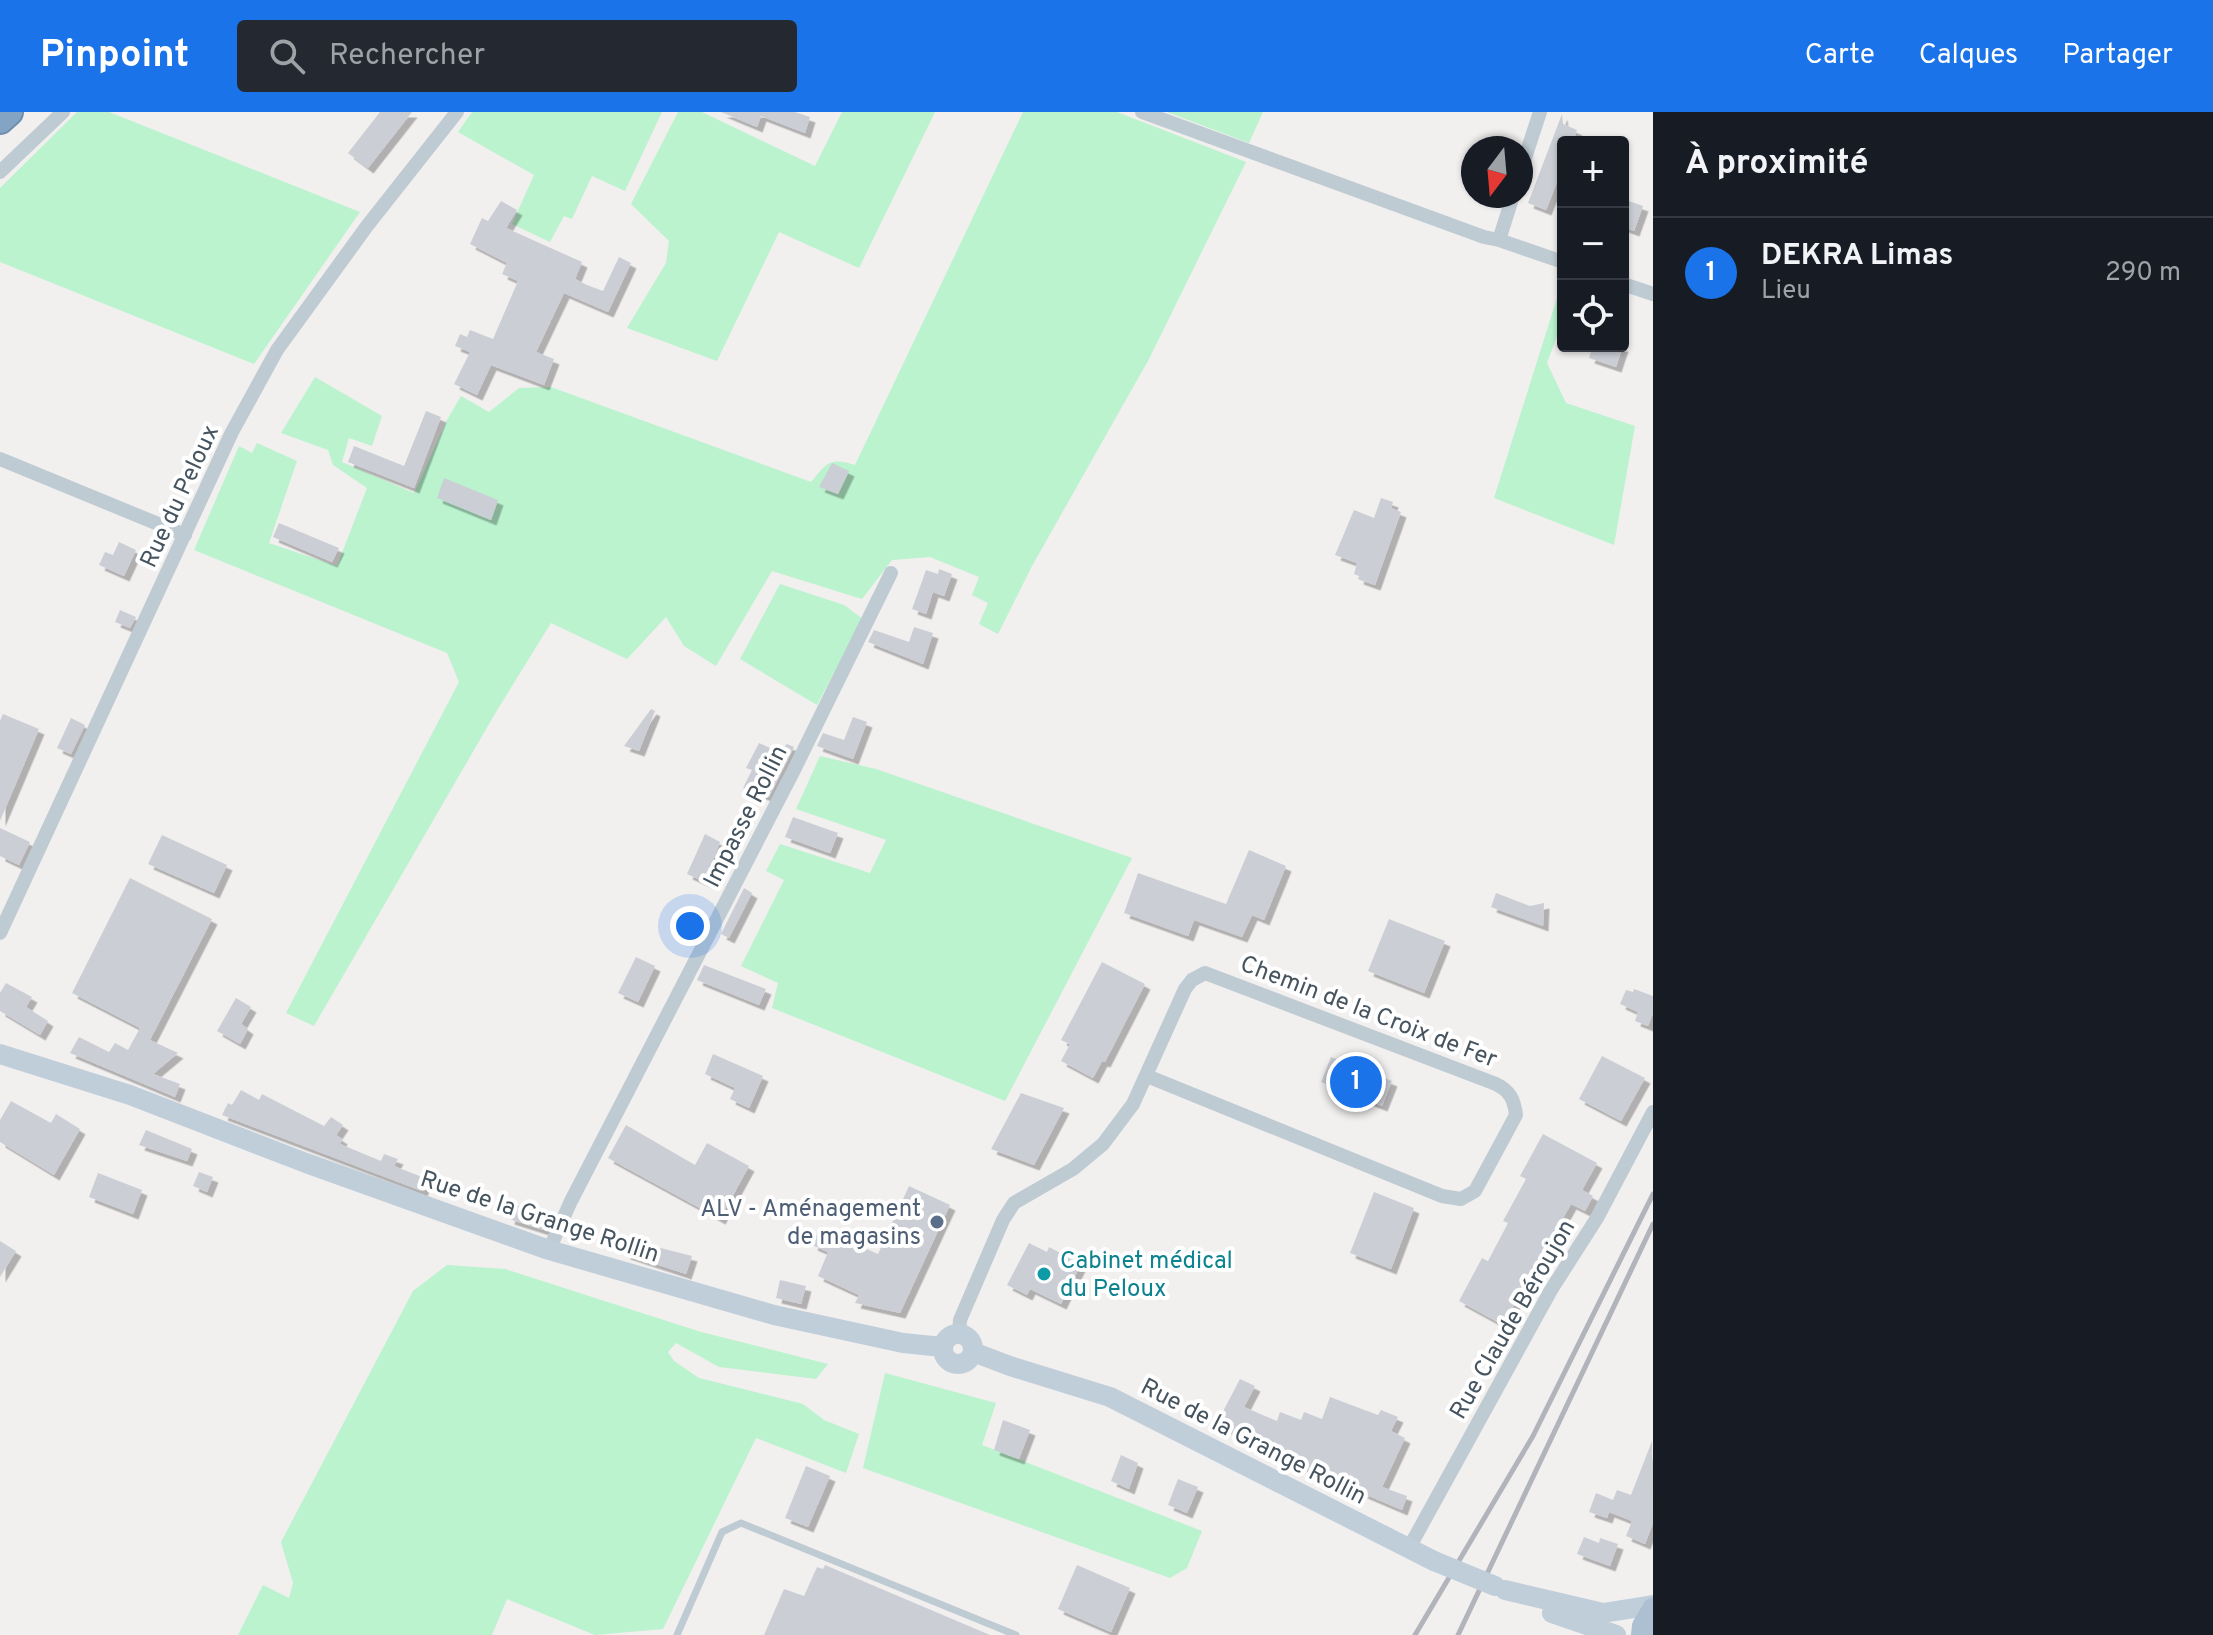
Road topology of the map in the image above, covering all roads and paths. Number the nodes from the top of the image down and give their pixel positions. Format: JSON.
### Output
{"nodes":[{"id":1,"x":9,"y":112,"type":"edge"},
{"id":2,"x":63,"y":112,"type":"edge"},
{"id":3,"x":457,"y":112,"type":"edge"},
{"id":4,"x":1142,"y":112,"type":"edge"},
{"id":5,"x":1540,"y":112,"type":"edge"},
{"id":6,"x":0,"y":120,"type":"edge"},
{"id":7,"x":1532,"y":136,"type":"edge"},
{"id":8,"x":0,"y":172,"type":"edge"},
{"id":9,"x":1509,"y":208,"type":"edge"},
{"id":10,"x":1499,"y":240,"type":"junction"},
{"id":11,"x":1557,"y":260,"type":"edge"},
{"id":12,"x":1629,"y":286,"type":"edge"},
{"id":13,"x":1653,"y":294,"type":"edge"},
{"id":14,"x":0,"y":459,"type":"edge"},
{"id":15,"x":185,"y":535,"type":"junction"},
{"id":16,"x":891,"y":573,"type":"dead end"},
{"id":17,"x":0,"y":933,"type":"edge"},
{"id":18,"x":0,"y":1040,"type":"edge"},
{"id":19,"x":0,"y":1054,"type":"edge"},
{"id":20,"x":1147,"y":1076,"type":"junction"},
{"id":21,"x":130,"y":1095,"type":"junction"},
{"id":22,"x":1653,"y":1112,"type":"edge"},
{"id":23,"x":549,"y":1250,"type":"junction"},
{"id":24,"x":951,"y":1340,"type":"junction"},
{"id":25,"x":1409,"y":1548,"type":"junction"},
{"id":26,"x":1500,"y":1588,"type":"junction"},
{"id":27,"x":1653,"y":1607,"type":"edge"},
{"id":28,"x":973,"y":1617,"type":"junction"},
{"id":29,"x":969,"y":1626,"type":"dead end"},
{"id":30,"x":677,"y":1635,"type":"edge"},
{"id":31,"x":1016,"y":1635,"type":"edge"},
{"id":32,"x":1616,"y":1635,"type":"edge"},
{"id":33,"x":1642,"y":1635,"type":"edge"}],
"edges":[{"from":1,"to":6,"type":"highway"},
{"from":2,"to":8,"type":"street"},
{"from":3,"to":15,"type":"street","name":"Rue du Peloux"},
{"from":4,"to":10,"type":"street"},
{"from":5,"to":7,"type":"street"},
{"from":9,"to":10,"type":"street"},
{"from":10,"to":11,"type":"street"},
{"from":12,"to":13,"type":"street"},
{"from":14,"to":15,"type":"street"},
{"from":15,"to":17,"type":"street","name":"Rue du Peloux"},
{"from":16,"to":23,"type":"street","name":"Impasse Rollin"},
{"from":18,"to":21,"type":"main road","name":"Rue de la Grange Rollin"},
{"from":19,"to":21,"type":"main road","name":"Rue de la Grange Rollin"},
{"from":20,"to":20,"type":"street","name":"Chemin de la Croix de Fer"},
{"from":20,"to":24,"type":"street","name":"Chemin de la Croix de Fer"},
{"from":21,"to":23,"type":"main road","name":"Rue de la Grange Rollin"},
{"from":22,"to":25,"type":"street","name":"Rue Claude Béroujon"},
{"from":23,"to":24,"type":"main road","name":"Rue de la Grange Rollin"},
{"from":24,"to":25,"type":"main road","name":"Rue de la Grange Rollin"},
{"from":25,"to":26,"type":"main road","name":"Rue de la Grange Rollin","bridge":true},
{"from":26,"to":27,"type":"main road","name":"Rue de la Grange Rollin"},
{"from":26,"to":32,"type":"main road","name":"Rue de la Grange Rollin"},
{"from":27,"to":33,"type":"main road"},
{"from":28,"to":29,"type":"lane"},
{"from":28,"to":30,"type":"lane"},
{"from":28,"to":31,"type":"lane"}]}
